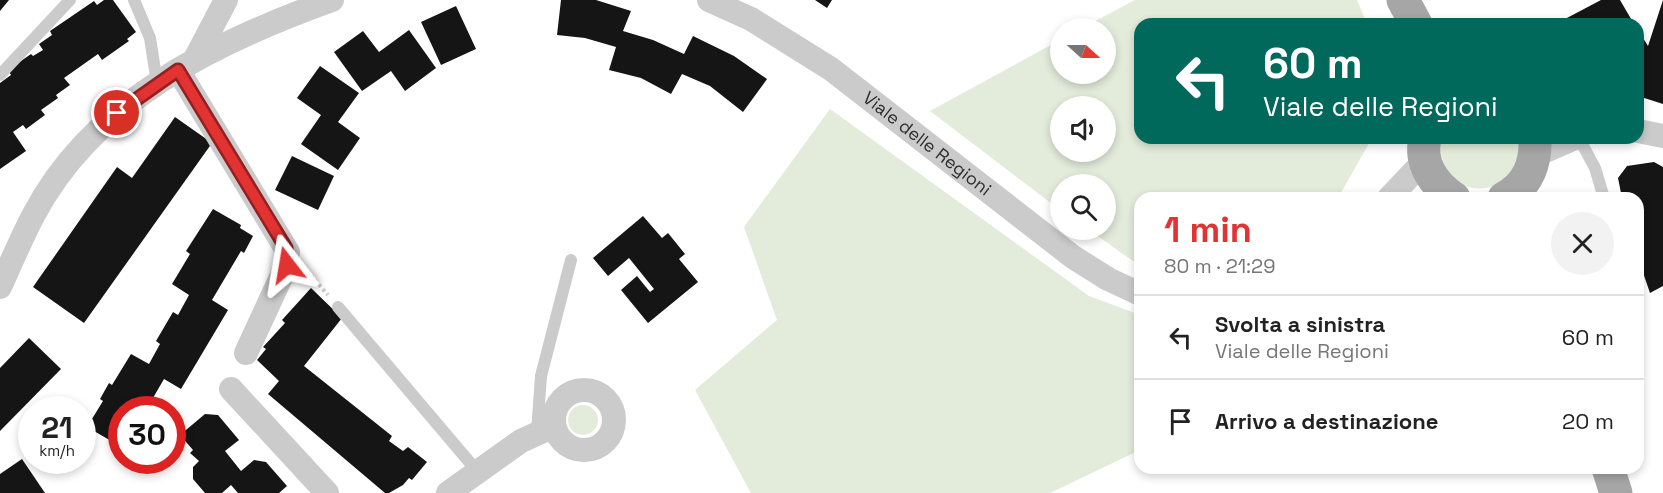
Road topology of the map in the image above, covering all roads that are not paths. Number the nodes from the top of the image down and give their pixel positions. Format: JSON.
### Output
{"nodes":[{"id":1,"x":70,"y":0,"type":"edge"},
{"id":2,"x":134,"y":0,"type":"edge"},
{"id":3,"x":226,"y":0,"type":"edge"},
{"id":4,"x":332,"y":0,"type":"edge"},
{"id":5,"x":709,"y":0,"type":"edge"},
{"id":6,"x":1403,"y":0,"type":"edge"},
{"id":7,"x":1413,"y":18,"type":"edge"},
{"id":8,"x":187,"y":64,"type":"junction"},
{"id":9,"x":0,"y":75,"type":"edge"},
{"id":10,"x":157,"y":83,"type":"junction"},
{"id":11,"x":1644,"y":132,"type":"edge"},
{"id":12,"x":1663,"y":136,"type":"edge"},
{"id":13,"x":1568,"y":144,"type":"edge"},
{"id":14,"x":1581,"y":144,"type":"edge"},
{"id":15,"x":1425,"y":149,"type":"edge"},
{"id":16,"x":1524,"y":174,"type":"edge"},
{"id":17,"x":1393,"y":192,"type":"edge"},
{"id":18,"x":1447,"y":192,"type":"edge"},
{"id":19,"x":1602,"y":192,"type":"edge"},
{"id":20,"x":33,"y":215,"type":"junction"},
{"id":21,"x":0,"y":250,"type":"edge"},
{"id":22,"x":571,"y":260,"type":"dead end"},
{"id":23,"x":0,"y":287,"type":"edge"},
{"id":24,"x":1134,"y":291,"type":"edge"},
{"id":25,"x":338,"y":307,"type":"road end"},
{"id":26,"x":246,"y":353,"type":"dead end"},
{"id":27,"x":231,"y":389,"type":"dead end"},
{"id":28,"x":545,"y":429,"type":"joint"},
{"id":29,"x":477,"y":471,"type":"junction"},
{"id":30,"x":1610,"y":474,"type":"edge"},
{"id":31,"x":327,"y":493,"type":"edge"},
{"id":32,"x":448,"y":493,"type":"edge"},
{"id":33,"x":1616,"y":493,"type":"edge"}],
"edges":[{"from":1,"to":9,"type":"lane"},
{"from":2,"to":10,"type":"lane"},
{"from":3,"to":8,"type":"street"},
{"from":4,"to":8,"type":"street"},
{"from":5,"to":24,"type":"street","name":"Viale delle Regioni"},
{"from":6,"to":7,"type":"main road"},
{"from":8,"to":10,"type":"street"},
{"from":8,"to":26,"type":"street"},
{"from":10,"to":20,"type":"street"},
{"from":11,"to":12,"type":"street"},
{"from":13,"to":16,"type":"street"},
{"from":14,"to":19,"type":"lane"},
{"from":15,"to":17,"type":"street"},
{"from":15,"to":18,"type":"main road"},
{"from":20,"to":21,"type":"street"},
{"from":20,"to":23,"type":"street"},
{"from":22,"to":28,"type":"lane"},
{"from":25,"to":29,"type":"lane"},
{"from":27,"to":31,"type":"street"},
{"from":28,"to":29,"type":"street"},
{"from":29,"to":32,"type":"street"},
{"from":30,"to":33,"type":"main road"}]}
